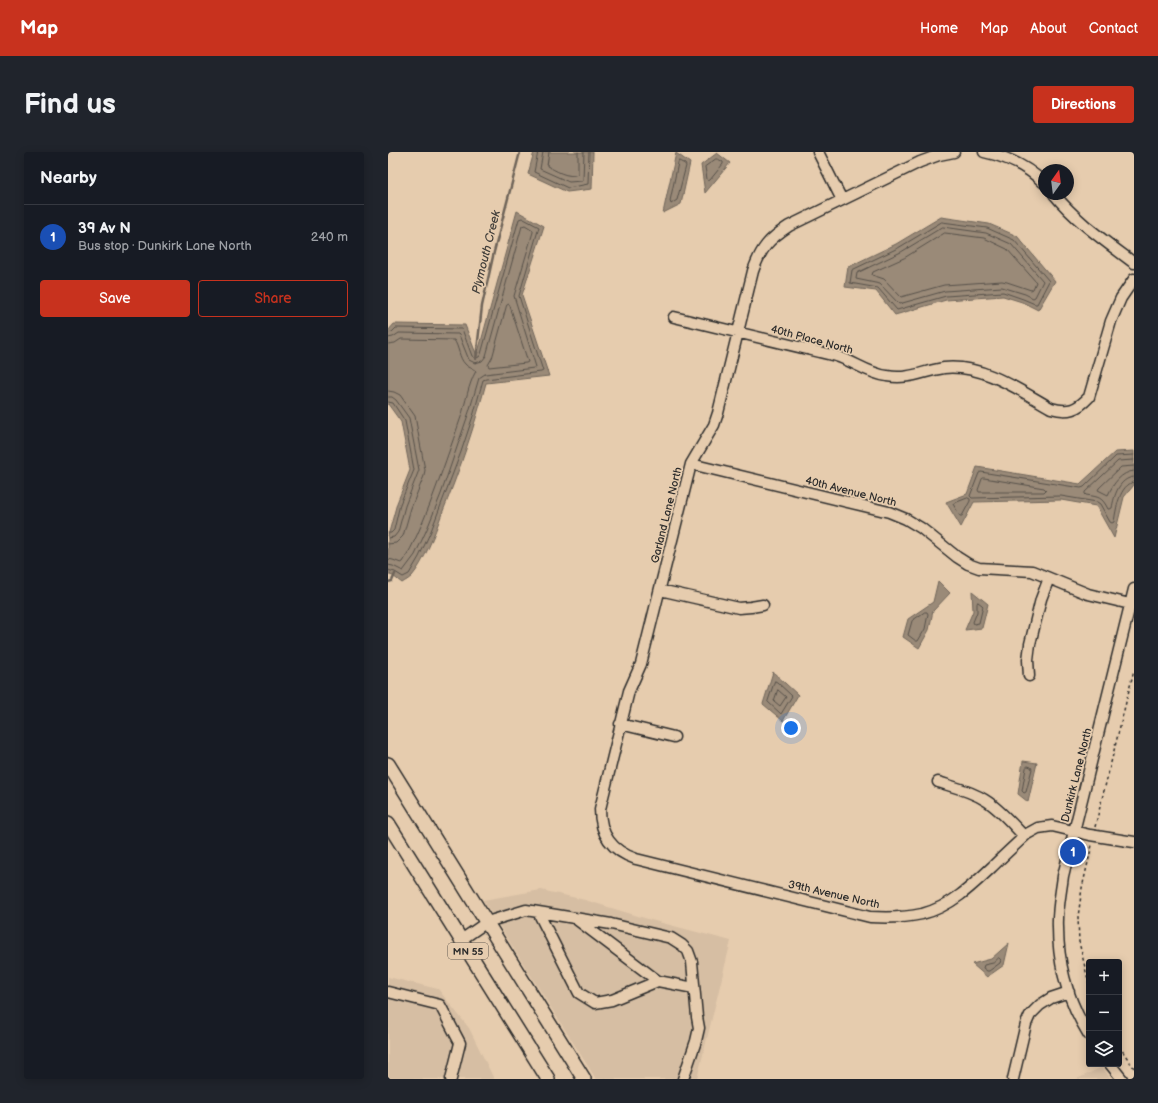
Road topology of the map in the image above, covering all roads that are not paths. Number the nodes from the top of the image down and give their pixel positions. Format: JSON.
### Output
{"nodes":[{"id":1,"x":818,"y":152,"type":"edge"},
{"id":2,"x":954,"y":152,"type":"edge"},
{"id":3,"x":984,"y":152,"type":"edge"},
{"id":4,"x":1038,"y":177,"type":"edge"},
{"id":5,"x":842,"y":200,"type":"junction"},
{"id":6,"x":1060,"y":200,"type":"edge"},
{"id":7,"x":1134,"y":263,"type":"edge"},
{"id":8,"x":1134,"y":279,"type":"edge"},
{"id":9,"x":674,"y":317,"type":"dead end"},
{"id":10,"x":738,"y":332,"type":"junction"},
{"id":11,"x":691,"y":464,"type":"junction"},
{"id":12,"x":1049,"y":578,"type":"junction"},
{"id":13,"x":1134,"y":589,"type":"edge"},
{"id":14,"x":660,"y":590,"type":"junction"},
{"id":15,"x":763,"y":604,"type":"dead end"},
{"id":16,"x":1130,"y":604,"type":"junction"},
{"id":17,"x":1029,"y":676,"type":"dead end"},
{"id":18,"x":620,"y":724,"type":"junction"},
{"id":19,"x":674,"y":737,"type":"dead end"},
{"id":20,"x":388,"y":764,"type":"edge"},
{"id":21,"x":938,"y":782,"type":"dead end"},
{"id":22,"x":388,"y":823,"type":"edge"},
{"id":23,"x":1074,"y":832,"type":"junction"},
{"id":24,"x":606,"y":836,"type":"joint"},
{"id":25,"x":1024,"y":836,"type":"junction"},
{"id":26,"x":1134,"y":842,"type":"edge"},
{"id":27,"x":538,"y":912,"type":"junction"},
{"id":28,"x":575,"y":918,"type":"junction"},
{"id":29,"x":487,"y":922,"type":"junction"},
{"id":30,"x":461,"y":940,"type":"junction"},
{"id":31,"x":658,"y":981,"type":"junction"},
{"id":32,"x":694,"y":988,"type":"junction"},
{"id":33,"x":388,"y":992,"type":"edge"},
{"id":34,"x":1069,"y":992,"type":"junction"},
{"id":35,"x":1086,"y":1031,"type":"edge"},
{"id":36,"x":1112,"y":1067,"type":"edge"},
{"id":37,"x":451,"y":1079,"type":"edge"},
{"id":38,"x":548,"y":1079,"type":"edge"},
{"id":39,"x":584,"y":1079,"type":"edge"},
{"id":40,"x":684,"y":1079,"type":"edge"},
{"id":41,"x":1013,"y":1079,"type":"edge"},
{"id":42,"x":1122,"y":1079,"type":"edge"}],
"edges":[{"from":1,"to":5,"type":"street"},
{"from":2,"to":5,"type":"street","name":"Garland Lane North"},
{"from":3,"to":4,"type":"street"},
{"from":5,"to":10,"type":"street","name":"Garland Lane North"},
{"from":6,"to":7,"type":"street"},
{"from":8,"to":10,"type":"street","name":"40th Place North"},
{"from":9,"to":10,"type":"street","name":"40th Place North"},
{"from":10,"to":11,"type":"street","name":"Garland Lane North"},
{"from":11,"to":12,"type":"street","name":"40th Avenue North"},
{"from":11,"to":14,"type":"street","name":"Garland Lane North"},
{"from":12,"to":16,"type":"street","name":"40th Avenue North"},
{"from":12,"to":17,"type":"street"},
{"from":13,"to":16,"type":"street","name":"Dunkirk Lane North"},
{"from":14,"to":15,"type":"street"},
{"from":14,"to":18,"type":"street","name":"Garland Lane North"},
{"from":16,"to":23,"type":"street","name":"Dunkirk Lane North"},
{"from":18,"to":19,"type":"street"},
{"from":18,"to":24,"type":"street","name":"Garland Lane North"},
{"from":20,"to":29,"type":"main road","number":"MN 55"},
{"from":21,"to":25,"type":"street"},
{"from":22,"to":30,"type":"main road","number":"MN 55"},
{"from":23,"to":25,"type":"street","name":"39th Avenue North"},
{"from":23,"to":26,"type":"street","name":"39th Avenue North"},
{"from":23,"to":34,"type":"street","name":"Dunkirk Lane North"},
{"from":24,"to":25,"type":"street","name":"39th Avenue North"},
{"from":27,"to":28,"type":"street"},
{"from":27,"to":29,"type":"street"},
{"from":27,"to":31,"type":"street"},
{"from":28,"to":31,"type":"street"},
{"from":28,"to":32,"type":"street"},
{"from":29,"to":30,"type":"street"},
{"from":29,"to":39,"type":"main road","number":"MN 55"},
{"from":30,"to":38,"type":"main road","number":"MN 55"},
{"from":31,"to":32,"type":"street"},
{"from":32,"to":40,"type":"street"},
{"from":33,"to":37,"type":"street"},
{"from":34,"to":35,"type":"street","name":"Dunkirk Lane North"},
{"from":34,"to":41,"type":"street"},
{"from":36,"to":42,"type":"street"}]}
